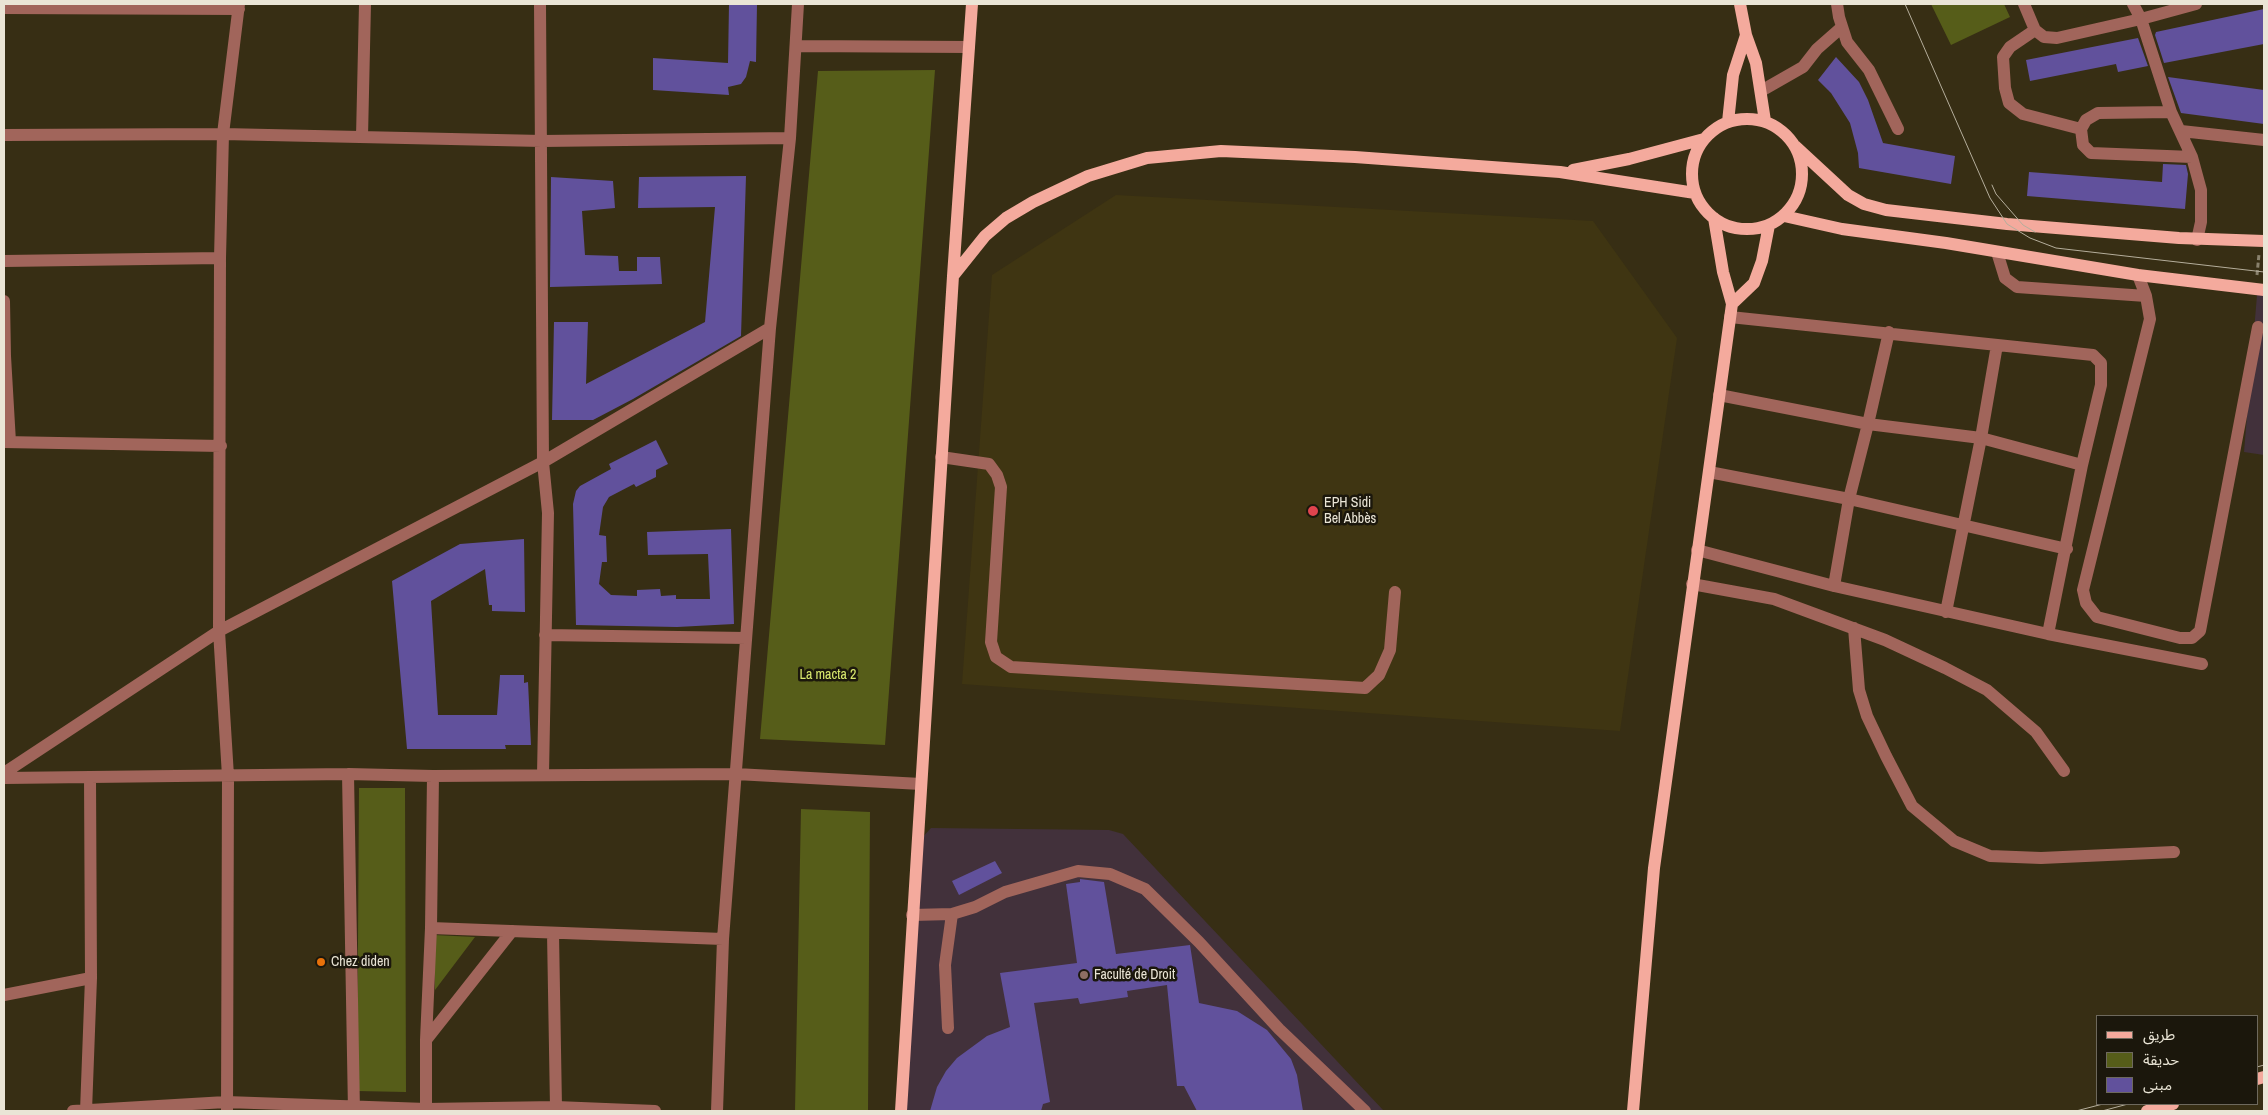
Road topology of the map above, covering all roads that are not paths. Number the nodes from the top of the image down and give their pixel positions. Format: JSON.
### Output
{"nodes":[{"id":1,"x":365,"y":4,"type":"edge"},
{"id":2,"x":540,"y":4,"type":"edge"},
{"id":3,"x":798,"y":4,"type":"edge"},
{"id":4,"x":972,"y":4,"type":"edge"},
{"id":5,"x":1740,"y":4,"type":"edge"},
{"id":6,"x":1837,"y":4,"type":"edge"},
{"id":7,"x":2024,"y":4,"type":"edge"},
{"id":8,"x":2133,"y":4,"type":"edge"},
{"id":9,"x":2196,"y":4,"type":"edge"},
{"id":10,"x":239,"y":6,"type":"edge"},
{"id":11,"x":4,"y":8,"type":"edge"},
{"id":12,"x":2141,"y":19,"type":"junction"},
{"id":13,"x":1842,"y":27,"type":"junction"},
{"id":14,"x":2035,"y":30,"type":"junction"},
{"id":15,"x":1746,"y":35,"type":"junction"},
{"id":16,"x":796,"y":46,"type":"junction"},
{"id":17,"x":969,"y":47,"type":"junction"},
{"id":18,"x":1761,"y":91,"type":"junction"},
{"id":19,"x":2171,"y":112,"type":"junction"},
{"id":20,"x":1728,"y":122,"type":"junction"},
{"id":21,"x":1765,"y":122,"type":"junction"},
{"id":22,"x":1898,"y":129,"type":"dead end"},
{"id":23,"x":2081,"y":129,"type":"junction"},
{"id":24,"x":2181,"y":131,"type":"junction"},
{"id":25,"x":223,"y":134,"type":"junction"},
{"id":26,"x":4,"y":135,"type":"edge"},
{"id":27,"x":362,"y":138,"type":"junction"},
{"id":28,"x":790,"y":138,"type":"junction"},
{"id":29,"x":1704,"y":138,"type":"junction"},
{"id":30,"x":2264,"y":140,"type":"edge"},
{"id":31,"x":542,"y":141,"type":"junction"},
{"id":32,"x":1795,"y":146,"type":"junction"},
{"id":33,"x":2192,"y":157,"type":"junction"},
{"id":34,"x":1560,"y":172,"type":"junction"},
{"id":35,"x":1695,"y":193,"type":"junction"},
{"id":36,"x":1784,"y":216,"type":"junction"},
{"id":37,"x":1714,"y":218,"type":"junction"},
{"id":38,"x":1769,"y":225,"type":"junction"},
{"id":39,"x":2197,"y":240,"type":"junction"},
{"id":40,"x":2262,"y":244,"type":"edge"},
{"id":41,"x":1997,"y":252,"type":"junction"},
{"id":42,"x":220,"y":258,"type":"junction"},
{"id":43,"x":4,"y":261,"type":"edge"},
{"id":44,"x":2138,"y":275,"type":"junction"},
{"id":45,"x":953,"y":276,"type":"junction"},
{"id":46,"x":2264,"y":290,"type":"edge"},
{"id":47,"x":2146,"y":296,"type":"junction"},
{"id":48,"x":4,"y":301,"type":"edge"},
{"id":49,"x":1732,"y":304,"type":"junction"},
{"id":50,"x":1730,"y":317,"type":"junction"},
{"id":51,"x":2258,"y":327,"type":"dead end"},
{"id":52,"x":770,"y":328,"type":"junction"},
{"id":53,"x":1889,"y":332,"type":"junction"},
{"id":54,"x":1997,"y":345,"type":"junction"},
{"id":55,"x":4,"y":357,"type":"edge"},
{"id":56,"x":1719,"y":395,"type":"junction"},
{"id":57,"x":1868,"y":424,"type":"junction"},
{"id":58,"x":1981,"y":438,"type":"junction"},
{"id":59,"x":7,"y":442,"type":"edge"},
{"id":60,"x":221,"y":446,"type":"junction"},
{"id":61,"x":941,"y":456,"type":"junction"},
{"id":62,"x":543,"y":462,"type":"junction"},
{"id":63,"x":2082,"y":464,"type":"junction"},
{"id":64,"x":1709,"y":472,"type":"junction"},
{"id":65,"x":1849,"y":499,"type":"junction"},
{"id":66,"x":1963,"y":524,"type":"junction"},
{"id":67,"x":2067,"y":549,"type":"junction"},
{"id":68,"x":1697,"y":550,"type":"junction"},
{"id":69,"x":1692,"y":584,"type":"junction"},
{"id":70,"x":1834,"y":586,"type":"junction"},
{"id":71,"x":1395,"y":592,"type":"dead end"},
{"id":72,"x":1946,"y":612,"type":"junction"},
{"id":73,"x":1854,"y":628,"type":"junction"},
{"id":74,"x":219,"y":631,"type":"junction"},
{"id":75,"x":2048,"y":634,"type":"junction"},
{"id":76,"x":545,"y":635,"type":"junction"},
{"id":77,"x":746,"y":638,"type":"junction"},
{"id":78,"x":2202,"y":664,"type":"dead end"},
{"id":79,"x":2064,"y":771,"type":"dead end"},
{"id":80,"x":4,"y":773,"type":"edge"},
{"id":81,"x":348,"y":774,"type":"junction"},
{"id":82,"x":543,"y":774,"type":"junction"},
{"id":83,"x":736,"y":774,"type":"junction"},
{"id":84,"x":228,"y":776,"type":"junction"},
{"id":85,"x":433,"y":776,"type":"junction"},
{"id":86,"x":90,"y":777,"type":"junction"},
{"id":87,"x":4,"y":778,"type":"edge"},
{"id":88,"x":921,"y":784,"type":"junction"},
{"id":89,"x":2174,"y":852,"type":"dead end"},
{"id":90,"x":952,"y":914,"type":"junction"},
{"id":91,"x":912,"y":915,"type":"junction"},
{"id":92,"x":431,"y":928,"type":"junction"},
{"id":93,"x":512,"y":931,"type":"junction"},
{"id":94,"x":553,"y":933,"type":"junction"},
{"id":95,"x":723,"y":939,"type":"junction"},
{"id":96,"x":91,"y":978,"type":"junction"},
{"id":97,"x":4,"y":995,"type":"edge"},
{"id":98,"x":948,"y":1028,"type":"dead end"},
{"id":99,"x":426,"y":1040,"type":"junction"},
{"id":100,"x":2169,"y":1105,"type":"edge"},
{"id":101,"x":227,"y":1107,"type":"edge"},
{"id":102,"x":556,"y":1107,"type":"junction"},
{"id":103,"x":354,"y":1108,"type":"edge"},
{"id":104,"x":86,"y":1110,"type":"edge"},
{"id":105,"x":426,"y":1110,"type":"edge"},
{"id":106,"x":73,"y":1111,"type":"edge"},
{"id":107,"x":655,"y":1111,"type":"edge"},
{"id":108,"x":717,"y":1111,"type":"edge"},
{"id":109,"x":900,"y":1111,"type":"edge"},
{"id":110,"x":1365,"y":1111,"type":"edge"},
{"id":111,"x":1633,"y":1111,"type":"edge"},
{"id":112,"x":2148,"y":1111,"type":"edge"}],
"edges":[{"from":1,"to":27,"type":"street"},
{"from":2,"to":31,"type":"street"},
{"from":3,"to":16,"type":"street"},
{"from":4,"to":17,"type":"main road"},
{"from":5,"to":15,"type":"main road"},
{"from":6,"to":13,"type":"street"},
{"from":7,"to":14,"type":"street"},
{"from":8,"to":12,"type":"street"},
{"from":9,"to":12,"type":"street"},
{"from":10,"to":11,"type":"street"},
{"from":10,"to":25,"type":"street"},
{"from":12,"to":14,"type":"street"},
{"from":12,"to":19,"type":"street"},
{"from":13,"to":18,"type":"street"},
{"from":13,"to":22,"type":"street"},
{"from":14,"to":23,"type":"street"},
{"from":15,"to":18,"type":"main road"},
{"from":15,"to":20,"type":"main road"},
{"from":16,"to":17,"type":"street"},
{"from":16,"to":28,"type":"street"},
{"from":17,"to":45,"type":"main road"},
{"from":18,"to":21,"type":"main road"},
{"from":19,"to":23,"type":"street"},
{"from":19,"to":24,"type":"street"},
{"from":20,"to":21,"type":"main road"},
{"from":20,"to":29,"type":"main road"},
{"from":21,"to":32,"type":"main road"},
{"from":23,"to":33,"type":"street"},
{"from":24,"to":30,"type":"street"},
{"from":24,"to":33,"type":"street"},
{"from":25,"to":26,"type":"street"},
{"from":25,"to":27,"type":"street"},
{"from":25,"to":42,"type":"street"},
{"from":27,"to":31,"type":"street"},
{"from":28,"to":31,"type":"street"},
{"from":28,"to":52,"type":"street"},
{"from":29,"to":34,"type":"main road"},
{"from":29,"to":35,"type":"main road"},
{"from":31,"to":62,"type":"street"},
{"from":32,"to":36,"type":"main road"},
{"from":32,"to":39,"type":"main road"},
{"from":33,"to":39,"type":"street"},
{"from":34,"to":35,"type":"main road"},
{"from":34,"to":45,"type":"main road"},
{"from":35,"to":37,"type":"main road"},
{"from":36,"to":38,"type":"main road"},
{"from":36,"to":41,"type":"main road"},
{"from":37,"to":38,"type":"main road"},
{"from":37,"to":49,"type":"main road"},
{"from":38,"to":49,"type":"main road"},
{"from":39,"to":40,"type":"main road"},
{"from":41,"to":44,"type":"main road"},
{"from":41,"to":47,"type":"street"},
{"from":42,"to":43,"type":"street"},
{"from":42,"to":60,"type":"street"},
{"from":44,"to":46,"type":"main road"},
{"from":44,"to":47,"type":"street"},
{"from":45,"to":61,"type":"main road"},
{"from":47,"to":51,"type":"street"},
{"from":48,"to":55,"type":"street"},
{"from":49,"to":50,"type":"main road"},
{"from":50,"to":53,"type":"street"},
{"from":50,"to":56,"type":"main road"},
{"from":52,"to":62,"type":"street"},
{"from":52,"to":77,"type":"street"},
{"from":53,"to":54,"type":"street"},
{"from":53,"to":57,"type":"street"},
{"from":54,"to":58,"type":"street"},
{"from":54,"to":63,"type":"street"},
{"from":55,"to":59,"type":"street"},
{"from":56,"to":57,"type":"street"},
{"from":56,"to":64,"type":"main road"},
{"from":57,"to":58,"type":"street"},
{"from":57,"to":65,"type":"street"},
{"from":58,"to":63,"type":"street"},
{"from":58,"to":66,"type":"street"},
{"from":59,"to":60,"type":"street"},
{"from":60,"to":74,"type":"street"},
{"from":61,"to":71,"type":"street"},
{"from":61,"to":88,"type":"main road"},
{"from":62,"to":74,"type":"street"},
{"from":62,"to":76,"type":"street"},
{"from":63,"to":67,"type":"street"},
{"from":64,"to":65,"type":"street"},
{"from":64,"to":68,"type":"main road"},
{"from":65,"to":66,"type":"street"},
{"from":65,"to":70,"type":"street"},
{"from":66,"to":67,"type":"street"},
{"from":66,"to":72,"type":"street"},
{"from":67,"to":75,"type":"street"},
{"from":68,"to":69,"type":"main road"},
{"from":68,"to":70,"type":"street"},
{"from":69,"to":73,"type":"street"},
{"from":69,"to":111,"type":"main road"},
{"from":70,"to":72,"type":"street"},
{"from":72,"to":75,"type":"street"},
{"from":73,"to":79,"type":"street"},
{"from":73,"to":89,"type":"street"},
{"from":74,"to":80,"type":"street"},
{"from":74,"to":84,"type":"street"},
{"from":75,"to":78,"type":"street"},
{"from":76,"to":77,"type":"street"},
{"from":76,"to":82,"type":"street"},
{"from":77,"to":83,"type":"street"},
{"from":81,"to":84,"type":"street"},
{"from":81,"to":85,"type":"street"},
{"from":81,"to":103,"type":"street"},
{"from":82,"to":83,"type":"street"},
{"from":82,"to":85,"type":"street"},
{"from":83,"to":88,"type":"street"},
{"from":83,"to":95,"type":"street"},
{"from":84,"to":86,"type":"street"},
{"from":84,"to":101,"type":"street"},
{"from":85,"to":92,"type":"street"},
{"from":86,"to":87,"type":"street"},
{"from":86,"to":96,"type":"street"},
{"from":88,"to":91,"type":"main road"},
{"from":90,"to":91,"type":"street"},
{"from":90,"to":98,"type":"street"},
{"from":90,"to":110,"type":"street"},
{"from":91,"to":109,"type":"main road"},
{"from":92,"to":93,"type":"street"},
{"from":92,"to":99,"type":"street"},
{"from":93,"to":94,"type":"street"},
{"from":93,"to":99,"type":"street"},
{"from":94,"to":95,"type":"street"},
{"from":94,"to":102,"type":"street"},
{"from":95,"to":108,"type":"street"},
{"from":96,"to":97,"type":"street"},
{"from":96,"to":104,"type":"street"},
{"from":99,"to":105,"type":"street"},
{"from":100,"to":112,"type":"main road"},
{"from":101,"to":103,"type":"street"},
{"from":101,"to":104,"type":"street"},
{"from":102,"to":105,"type":"street"},
{"from":102,"to":107,"type":"street"},
{"from":103,"to":105,"type":"street"},
{"from":104,"to":106,"type":"street"}]}
